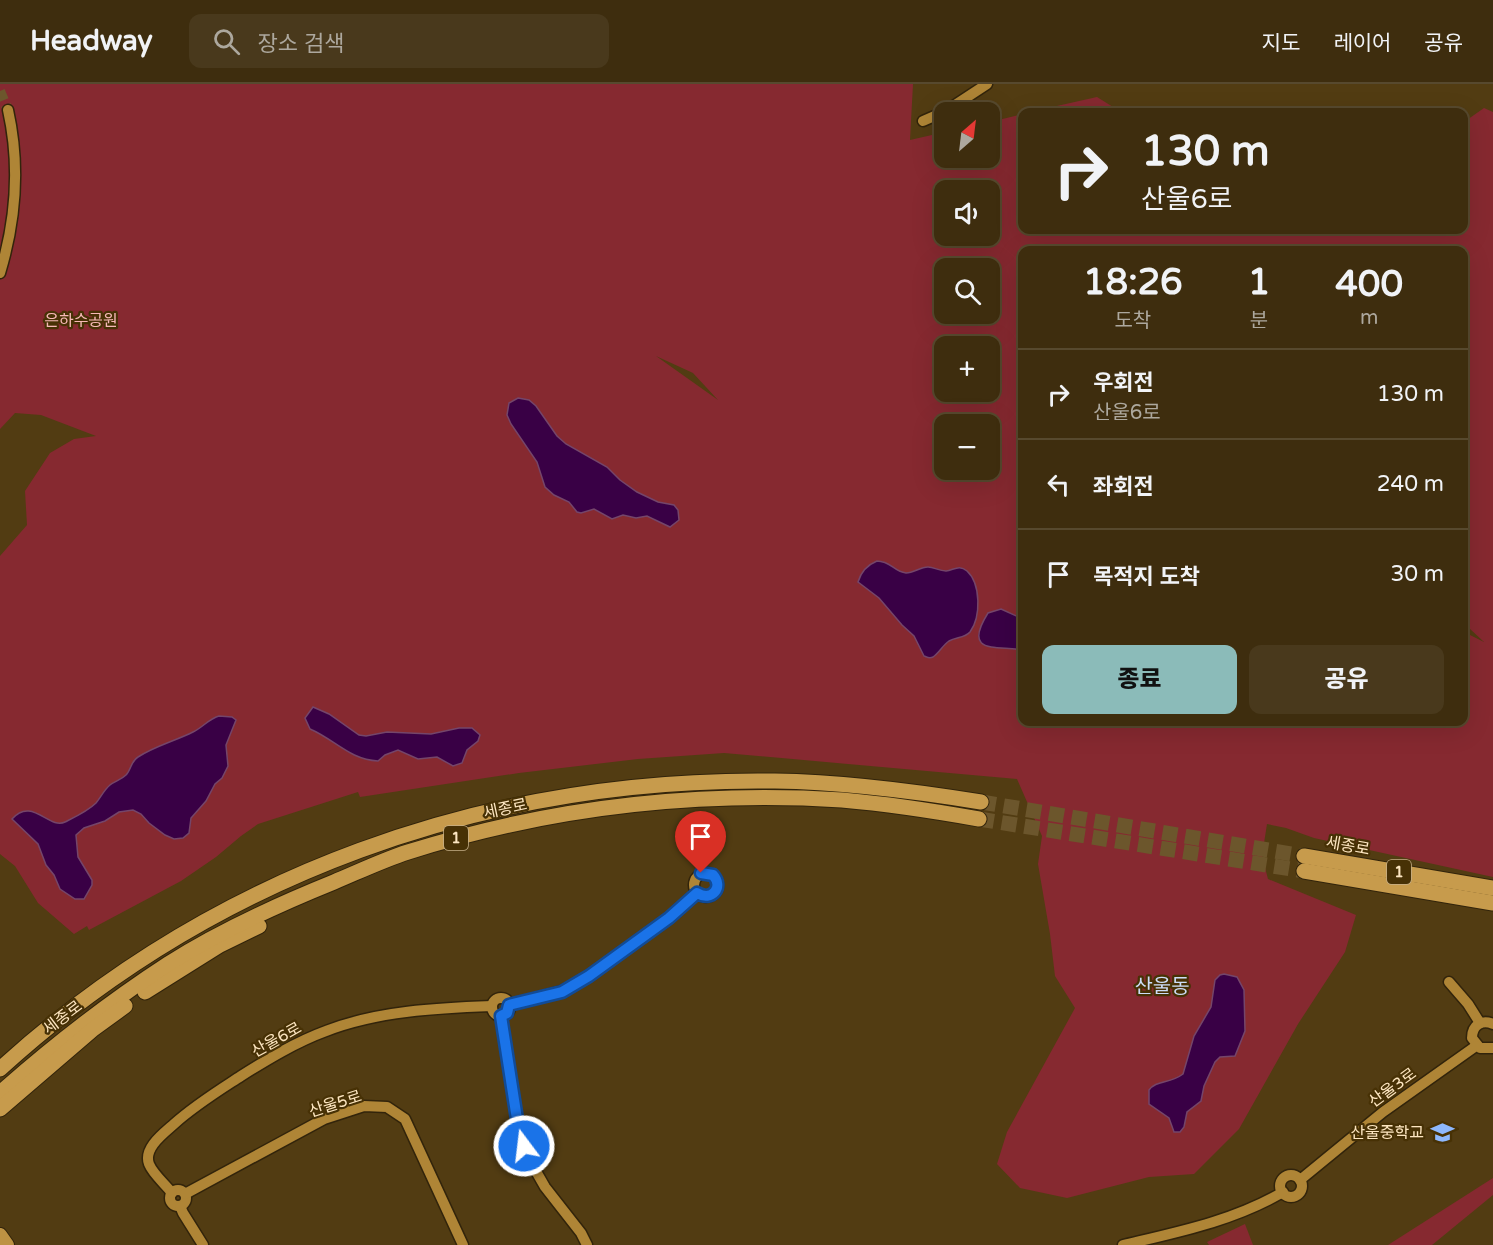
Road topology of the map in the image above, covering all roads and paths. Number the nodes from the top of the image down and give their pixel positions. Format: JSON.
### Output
{"nodes":[{"id":1,"x":987,"y":84,"type":"edge"},
{"id":2,"x":9,"y":110,"type":"tunnel mouth"},
{"id":3,"x":923,"y":121,"type":"dead end"},
{"id":4,"x":0,"y":273,"type":"edge"},
{"id":5,"x":981,"y":802,"type":"tunnel mouth"},
{"id":6,"x":474,"y":815,"type":"junction"},
{"id":7,"x":979,"y":819,"type":"tunnel mouth"},
{"id":8,"x":476,"y":832,"type":"junction"},
{"id":9,"x":1493,"y":888,"type":"edge"},
{"id":10,"x":697,"y":893,"type":"dead end"},
{"id":11,"x":1493,"y":903,"type":"edge"},
{"id":12,"x":1449,"y":982,"type":"dead end"},
{"id":13,"x":509,"y":1005,"type":"junction"},
{"id":14,"x":492,"y":1006,"type":"junction"},
{"id":15,"x":501,"y":1016,"type":"junction"},
{"id":16,"x":1480,"y":1023,"type":"junction"},
{"id":17,"x":1493,"y":1024,"type":"edge"},
{"id":18,"x":1476,"y":1046,"type":"junction"},
{"id":19,"x":1492,"y":1049,"type":"edge"},
{"id":20,"x":0,"y":1055,"type":"edge"},
{"id":21,"x":0,"y":1069,"type":"edge"},
{"id":22,"x":0,"y":1093,"type":"edge"},
{"id":23,"x":0,"y":1109,"type":"edge"},
{"id":24,"x":1300,"y":1180,"type":"junction"},
{"id":25,"x":1283,"y":1192,"type":"junction"},
{"id":26,"x":172,"y":1193,"type":"junction"},
{"id":27,"x":185,"y":1194,"type":"junction"},
{"id":28,"x":180,"y":1206,"type":"junction"},
{"id":29,"x":0,"y":1235,"type":"edge"},
{"id":30,"x":7,"y":1245,"type":"edge"},
{"id":31,"x":203,"y":1245,"type":"edge"},
{"id":32,"x":463,"y":1245,"type":"edge"},
{"id":33,"x":587,"y":1245,"type":"edge"},
{"id":34,"x":1122,"y":1245,"type":"edge"}],
"edges":[{"from":1,"to":3,"type":"street"},
{"from":2,"to":4,"type":"street"},
{"from":5,"to":6,"type":"highway","name":"세종로","number":"1"},
{"from":6,"to":20,"type":"highway"},
{"from":6,"to":21,"type":"highway","name":"세종로","number":"1"},
{"from":7,"to":8,"type":"highway","name":"세종로","number":"1"},
{"from":8,"to":22,"type":"highway","name":"세종로","number":"1"},
{"from":8,"to":23,"type":"highway"},
{"from":9,"to":11,"type":"highway","name":"세종로","number":"1"},
{"from":10,"to":13,"type":"street"},
{"from":12,"to":16,"type":"street"},
{"from":13,"to":14,"type":"street"},
{"from":13,"to":15,"type":"street"},
{"from":14,"to":15,"type":"street"},
{"from":14,"to":26,"type":"street","name":"산울6로"},
{"from":15,"to":33,"type":"street"},
{"from":16,"to":17,"type":"street"},
{"from":16,"to":18,"type":"street"},
{"from":18,"to":19,"type":"street"},
{"from":18,"to":24,"type":"street","name":"산울3로"},
{"from":24,"to":25,"type":"street"},
{"from":24,"to":25,"type":"street"},
{"from":25,"to":34,"type":"street"},
{"from":26,"to":27,"type":"street"},
{"from":26,"to":28,"type":"street"},
{"from":27,"to":28,"type":"street"},
{"from":27,"to":32,"type":"street","name":"산울5로"},
{"from":28,"to":31,"type":"street"},
{"from":29,"to":30,"type":"main road"}]}
